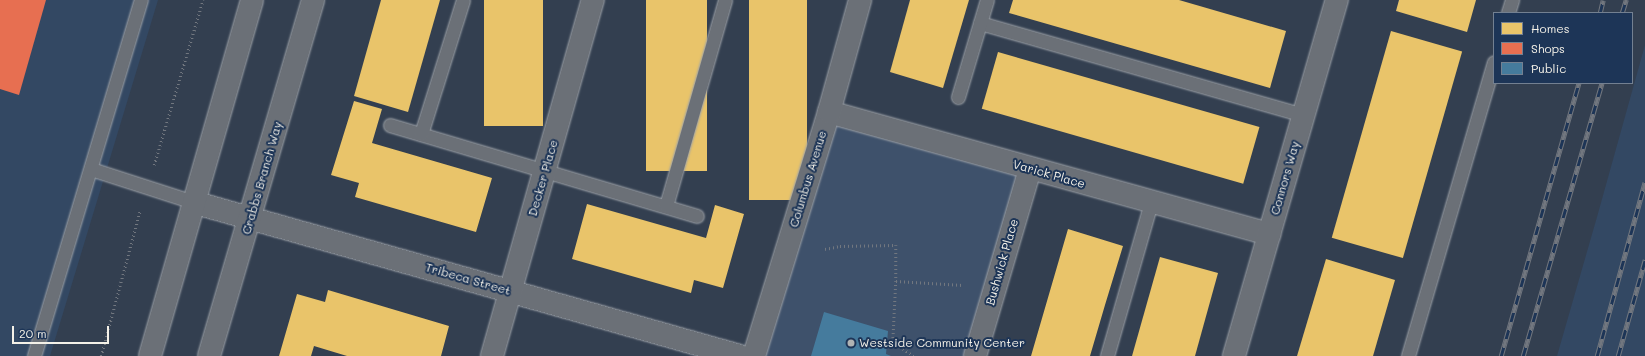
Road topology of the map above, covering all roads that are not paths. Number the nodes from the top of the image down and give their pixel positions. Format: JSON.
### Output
{"nodes":[{"id":1,"x":141,"y":0,"type":"edge"},
{"id":2,"x":252,"y":0,"type":"edge"},
{"id":3,"x":314,"y":0,"type":"edge"},
{"id":4,"x":463,"y":0,"type":"edge"},
{"id":5,"x":593,"y":0,"type":"edge"},
{"id":6,"x":725,"y":0,"type":"edge"},
{"id":7,"x":860,"y":0,"type":"edge"},
{"id":8,"x":987,"y":0,"type":"edge"},
{"id":9,"x":1337,"y":0,"type":"edge"},
{"id":10,"x":1512,"y":0,"type":"edge"},
{"id":11,"x":1508,"y":12,"type":"edge"},
{"id":12,"x":980,"y":23,"type":"junction"},
{"id":13,"x":1493,"y":65,"type":"edge"},
{"id":14,"x":958,"y":97,"type":"dead end"},
{"id":15,"x":829,"y":112,"type":"junction"},
{"id":16,"x":1304,"y":115,"type":"junction"},
{"id":17,"x":390,"y":125,"type":"dead end"},
{"id":18,"x":421,"y":134,"type":"junction"},
{"id":19,"x":1030,"y":168,"type":"junction"},
{"id":20,"x":91,"y":169,"type":"junction"},
{"id":21,"x":545,"y":170,"type":"junction"},
{"id":22,"x":196,"y":203,"type":"junction"},
{"id":23,"x":1151,"y":203,"type":"junction"},
{"id":24,"x":666,"y":206,"type":"junction"},
{"id":25,"x":697,"y":216,"type":"dead end"},
{"id":26,"x":251,"y":218,"type":"junction"},
{"id":27,"x":1269,"y":234,"type":"junction"},
{"id":28,"x":511,"y":291,"type":"junction"},
{"id":29,"x":34,"y":356,"type":"edge"},
{"id":30,"x":150,"y":356,"type":"edge"},
{"id":31,"x":209,"y":356,"type":"edge"},
{"id":32,"x":492,"y":356,"type":"edge"},
{"id":33,"x":740,"y":356,"type":"edge"},
{"id":34,"x":754,"y":356,"type":"edge"},
{"id":35,"x":975,"y":356,"type":"edge"},
{"id":36,"x":1107,"y":356,"type":"edge"},
{"id":37,"x":1234,"y":356,"type":"edge"},
{"id":38,"x":1408,"y":356,"type":"edge"}],
"edges":[{"from":1,"to":20,"type":"lane"},
{"from":2,"to":22,"type":"street"},
{"from":3,"to":26,"type":"street","name":"Crabbs Branch Way"},
{"from":4,"to":18,"type":"lane"},
{"from":5,"to":21,"type":"street","name":"Decker Place"},
{"from":6,"to":24,"type":"lane"},
{"from":7,"to":15,"type":"street","name":"Columbus Avenue"},
{"from":8,"to":12,"type":"lane"},
{"from":9,"to":16,"type":"street","name":"Connors Way"},
{"from":10,"to":11,"type":"lane"},
{"from":12,"to":14,"type":"lane"},
{"from":12,"to":16,"type":"lane"},
{"from":13,"to":38,"type":"lane"},
{"from":15,"to":19,"type":"street","name":"Varick Place"},
{"from":15,"to":34,"type":"street","name":"Columbus Avenue"},
{"from":16,"to":27,"type":"street","name":"Connors Way"},
{"from":17,"to":18,"type":"lane"},
{"from":18,"to":21,"type":"lane"},
{"from":19,"to":23,"type":"street","name":"Varick Place"},
{"from":19,"to":35,"type":"street","name":"Bushwick Place"},
{"from":20,"to":22,"type":"lane"},
{"from":20,"to":29,"type":"lane"},
{"from":21,"to":24,"type":"lane"},
{"from":21,"to":28,"type":"street","name":"Decker Place"},
{"from":22,"to":26,"type":"street","name":"Tribeca Street"},
{"from":22,"to":30,"type":"street"},
{"from":23,"to":27,"type":"street","name":"Varick Place"},
{"from":23,"to":36,"type":"lane"},
{"from":24,"to":25,"type":"lane"},
{"from":26,"to":28,"type":"street","name":"Tribeca Street"},
{"from":26,"to":31,"type":"street","name":"Crabbs Branch Way"},
{"from":27,"to":37,"type":"street","name":"Connors Way"},
{"from":28,"to":32,"type":"street","name":"Decker Place"},
{"from":28,"to":33,"type":"street","name":"Tribeca Street"}]}
